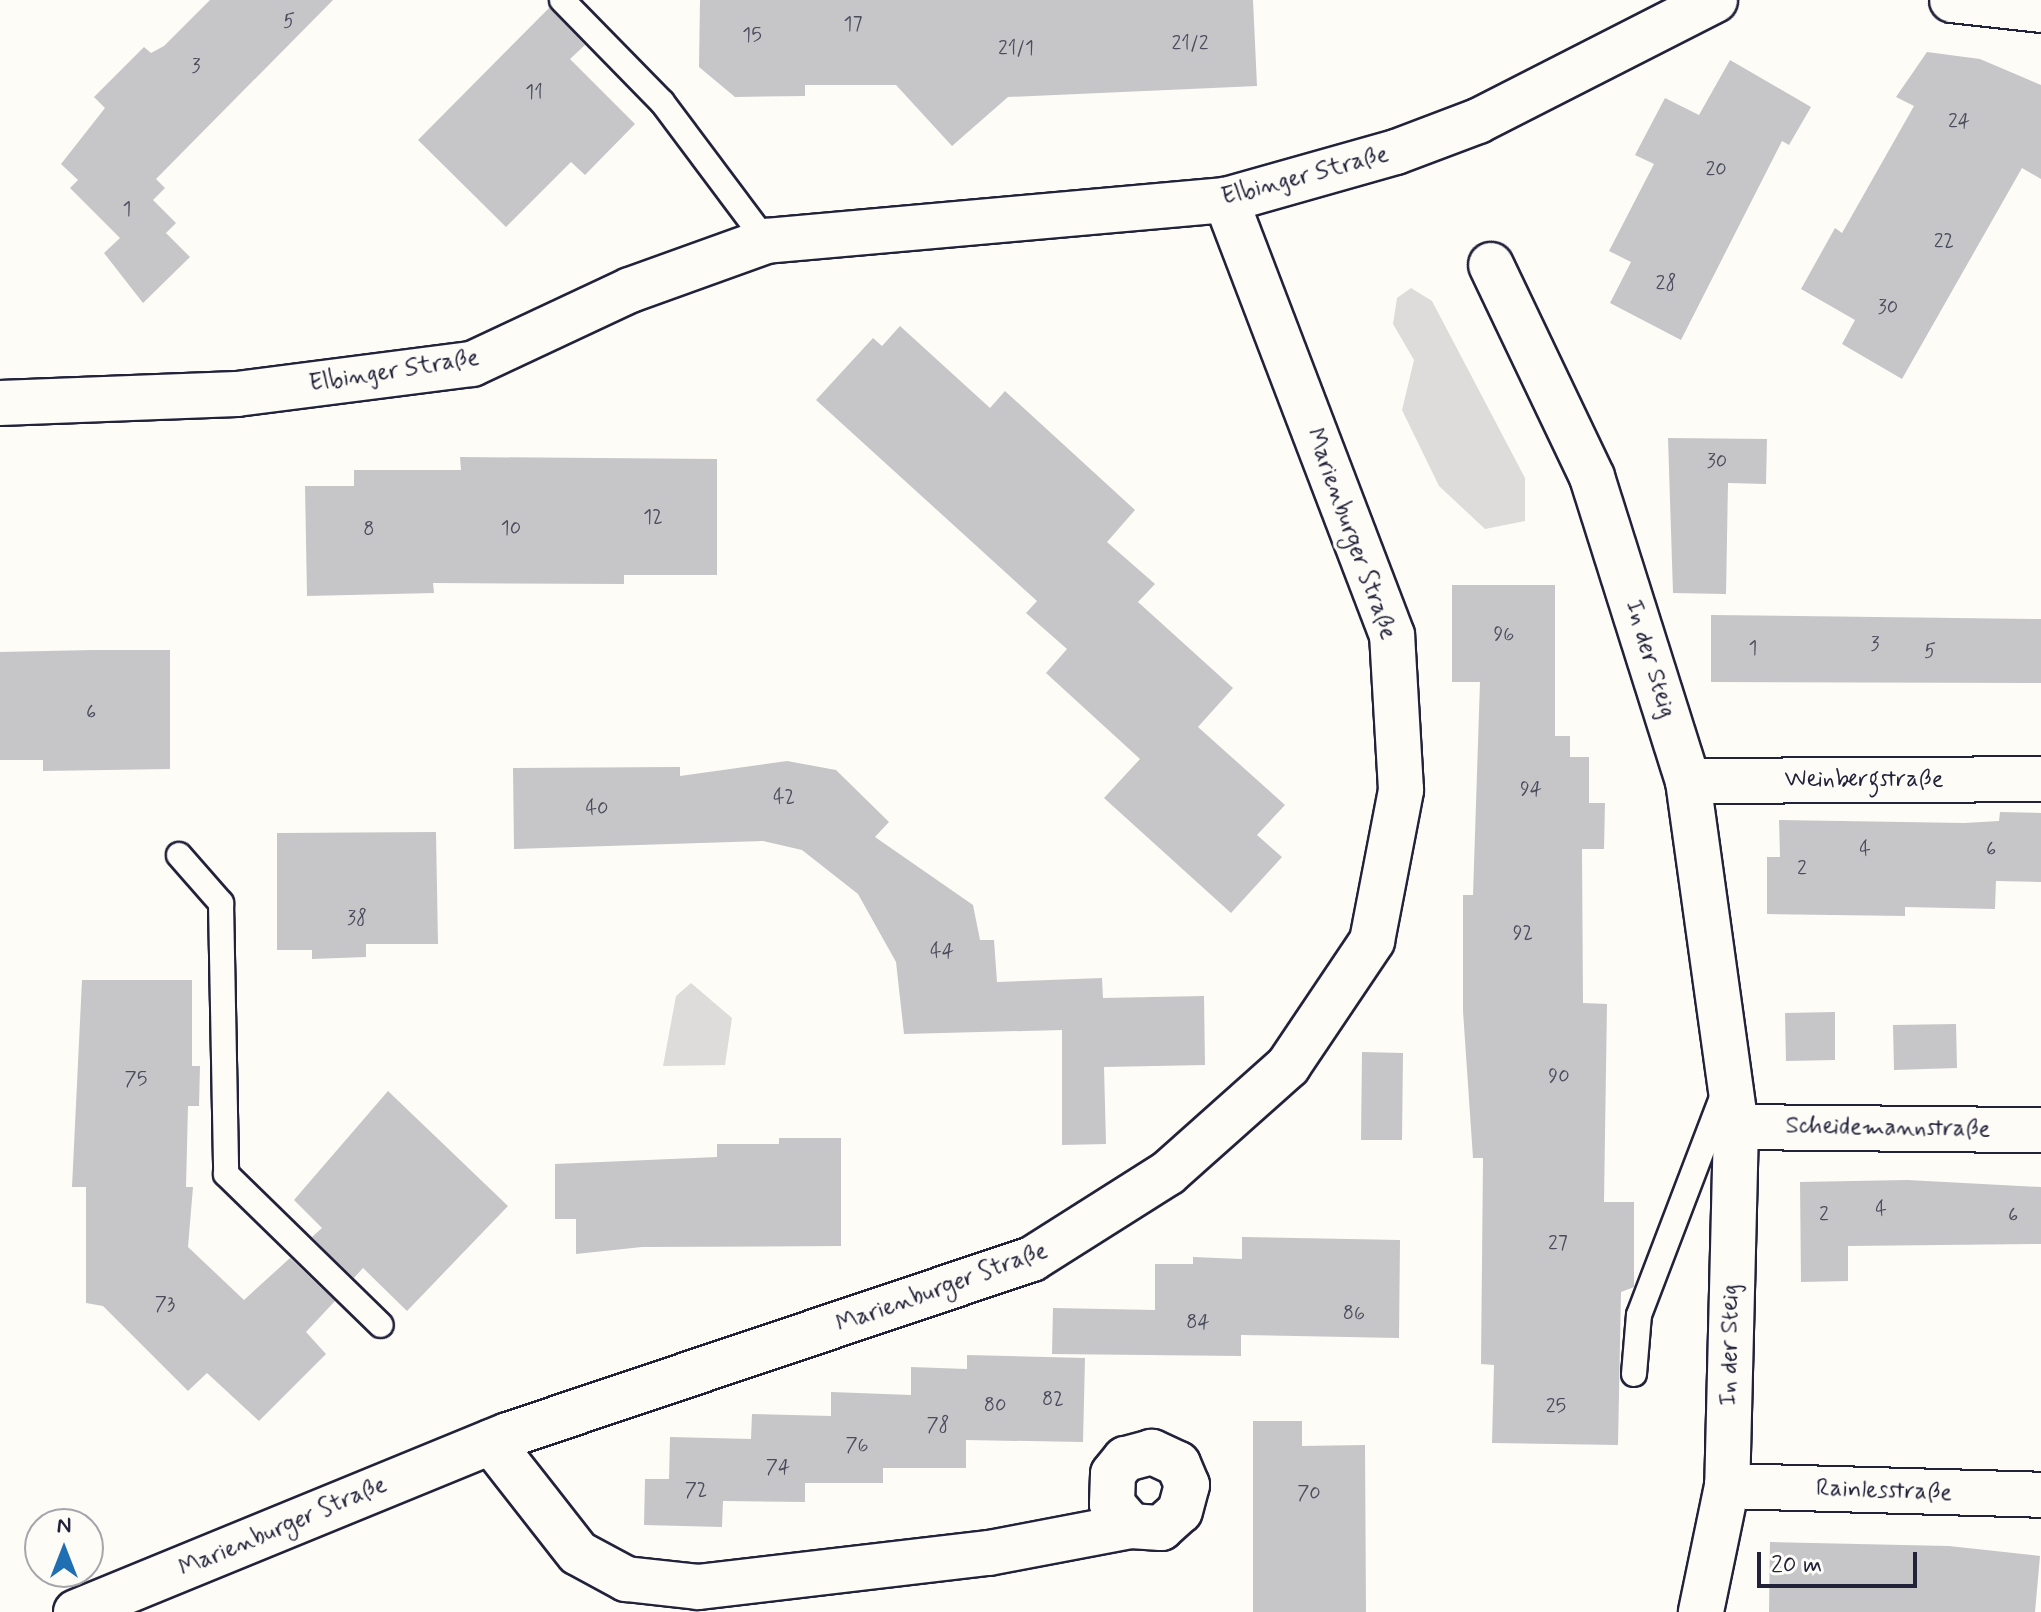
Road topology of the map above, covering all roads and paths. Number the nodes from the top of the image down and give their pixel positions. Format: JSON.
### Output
{"nodes":[{"id":1,"x":562,"y":0,"type":"edge"},
{"id":2,"x":1715,"y":0,"type":"edge"},
{"id":3,"x":1952,"y":0,"type":"edge"},
{"id":4,"x":2041,"y":10,"type":"edge"},
{"id":5,"x":1226,"y":200,"type":"junction"},
{"id":6,"x":766,"y":241,"type":"junction"},
{"id":7,"x":1491,"y":265,"type":"dead end"},
{"id":8,"x":0,"y":403,"type":"edge"},
{"id":9,"x":2041,"y":779,"type":"edge"},
{"id":10,"x":1688,"y":781,"type":"junction"},
{"id":11,"x":179,"y":855,"type":"dead end"},
{"id":12,"x":1731,"y":1075,"type":"junction"},
{"id":13,"x":1736,"y":1127,"type":"junction"},
{"id":14,"x":2041,"y":1130,"type":"edge"},
{"id":15,"x":381,"y":1325,"type":"dead end"},
{"id":16,"x":1634,"y":1374,"type":"dead end"},
{"id":17,"x":491,"y":1442,"type":"junction"},
{"id":18,"x":1727,"y":1486,"type":"junction"},
{"id":19,"x":2041,"y":1495,"type":"edge"},
{"id":20,"x":1131,"y":1526,"type":"dead end"},
{"id":21,"x":76,"y":1612,"type":"edge"},
{"id":22,"x":1701,"y":1612,"type":"edge"}],
"edges":[{"from":1,"to":6,"type":"lane"},
{"from":2,"to":5,"type":"street","name":"Elbinger Straße"},
{"from":3,"to":4,"type":"street"},
{"from":5,"to":6,"type":"street","name":"Elbinger Straße"},
{"from":5,"to":17,"type":"street","name":"Marienburger Straße"},
{"from":6,"to":8,"type":"street","name":"Elbinger Straße"},
{"from":7,"to":10,"type":"street","name":"In der Steig"},
{"from":9,"to":10,"type":"street","name":"Weinbergstraße"},
{"from":10,"to":12,"type":"street","name":"In der Steig"},
{"from":11,"to":15,"type":"lane"},
{"from":12,"to":13,"type":"street","name":"In der Steig"},
{"from":12,"to":16,"type":"lane","name":"In der Steig"},
{"from":13,"to":14,"type":"street","name":"Scheidemannstraße"},
{"from":13,"to":18,"type":"street","name":"In der Steig"},
{"from":17,"to":20,"type":"street"},
{"from":17,"to":21,"type":"street","name":"Marienburger Straße"},
{"from":18,"to":19,"type":"street","name":"Rainlesstraße"},
{"from":18,"to":22,"type":"street","name":"In der Steig"}]}
